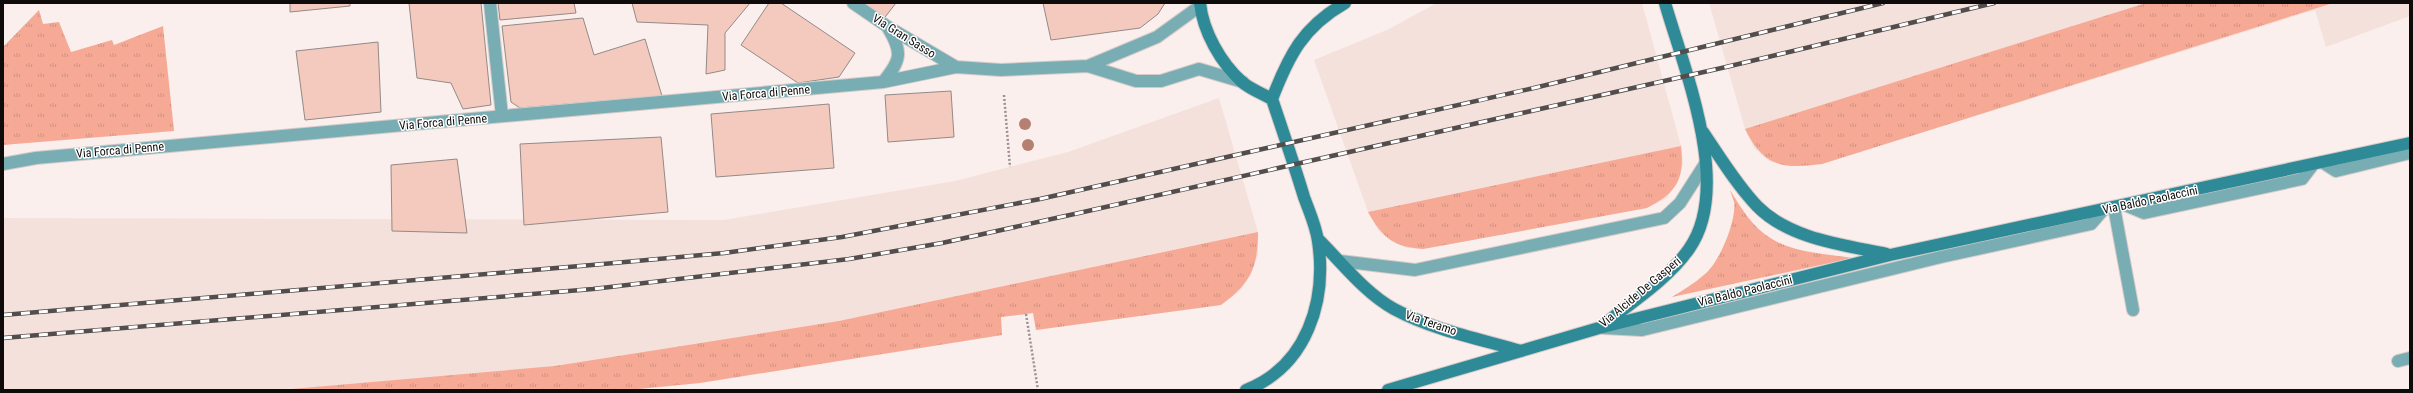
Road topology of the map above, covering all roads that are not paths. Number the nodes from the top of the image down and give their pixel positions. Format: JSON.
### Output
{"nodes":[{"id":1,"x":490,"y":3,"type":"edge"},
{"id":2,"x":852,"y":3,"type":"edge"},
{"id":3,"x":1345,"y":3,"type":"edge"},
{"id":4,"x":1665,"y":3,"type":"edge"},
{"id":5,"x":1202,"y":4,"type":"edge"},
{"id":6,"x":888,"y":27,"type":"junction"},
{"id":7,"x":1088,"y":66,"type":"junction"},
{"id":8,"x":956,"y":67,"type":"junction"},
{"id":9,"x":883,"y":82,"type":"junction"},
{"id":10,"x":1243,"y":82,"type":"junction"},
{"id":11,"x":1272,"y":99,"type":"junction"},
{"id":12,"x":502,"y":116,"type":"junction"},
{"id":13,"x":1703,"y":131,"type":"junction"},
{"id":14,"x":2410,"y":143,"type":"edge"},
{"id":15,"x":2410,"y":153,"type":"edge"},
{"id":16,"x":3,"y":164,"type":"edge"},
{"id":17,"x":1705,"y":164,"type":"junction"},
{"id":18,"x":2317,"y":164,"type":"junction"},
{"id":19,"x":2114,"y":207,"type":"junction"},
{"id":20,"x":1318,"y":239,"type":"junction"},
{"id":21,"x":1890,"y":255,"type":"junction"},
{"id":22,"x":1340,"y":261,"type":"junction"},
{"id":23,"x":2134,"y":310,"type":"dead end"},
{"id":24,"x":1599,"y":328,"type":"junction"},
{"id":25,"x":1521,"y":351,"type":"junction"},
{"id":26,"x":2410,"y":358,"type":"edge"},
{"id":27,"x":2398,"y":361,"type":"dead end"},
{"id":28,"x":1416,"y":381,"type":"junction"},
{"id":29,"x":1246,"y":390,"type":"edge"},
{"id":30,"x":1388,"y":390,"type":"edge"},
{"id":31,"x":1408,"y":390,"type":"edge"}],
"edges":[{"from":1,"to":12,"type":"street"},
{"from":2,"to":6,"type":"street","name":"Via Gran Sasso"},
{"from":3,"to":11,"type":"main road"},
{"from":4,"to":13,"type":"main road","name":"Via Alcide De Gasperi"},
{"from":5,"to":7,"type":"street","name":"Via Forca di Penne"},
{"from":5,"to":10,"type":"main road"},
{"from":6,"to":8,"type":"street","name":"Via Gran Sasso"},
{"from":6,"to":9,"type":"street"},
{"from":7,"to":8,"type":"street","name":"Via Forca di Penne"},
{"from":7,"to":10,"type":"street","name":"Via Forca di Penne"},
{"from":8,"to":9,"type":"street","name":"Via Forca di Penne"},
{"from":9,"to":12,"type":"street","name":"Via Forca di Penne"},
{"from":10,"to":11,"type":"main road"},
{"from":11,"to":20,"type":"main road","name":"Via Teramo"},
{"from":12,"to":16,"type":"street","name":"Via Forca di Penne"},
{"from":13,"to":17,"type":"main road","name":"Via Alcide De Gasperi"},
{"from":13,"to":21,"type":"main road","name":"Via Baldo Paolaccini"},
{"from":14,"to":18,"type":"main road","name":"Via Baldo Paolaccini"},
{"from":15,"to":18,"type":"street"},
{"from":17,"to":22,"type":"street"},
{"from":17,"to":24,"type":"main road","name":"Via Alcide De Gasperi"},
{"from":18,"to":19,"type":"main road","name":"Via Baldo Paolaccini"},
{"from":19,"to":21,"type":"main road","name":"Via Baldo Paolaccini"},
{"from":19,"to":23,"type":"street"},
{"from":19,"to":24,"type":"street"},
{"from":20,"to":22,"type":"main road","name":"Via Teramo"},
{"from":20,"to":29,"type":"main road","name":"Via Teramo"},
{"from":21,"to":24,"type":"main road","name":"Via Baldo Paolaccini"},
{"from":22,"to":25,"type":"main road","name":"Via Teramo"},
{"from":24,"to":25,"type":"main road","name":"Via Alcide De Gasperi"},
{"from":25,"to":28,"type":"main road","name":"Via Alcide De Gasperi"},
{"from":26,"to":27,"type":"street"},
{"from":28,"to":30,"type":"main road","name":"Via Alcide De Gasperi"},
{"from":28,"to":31,"type":"street"}]}
